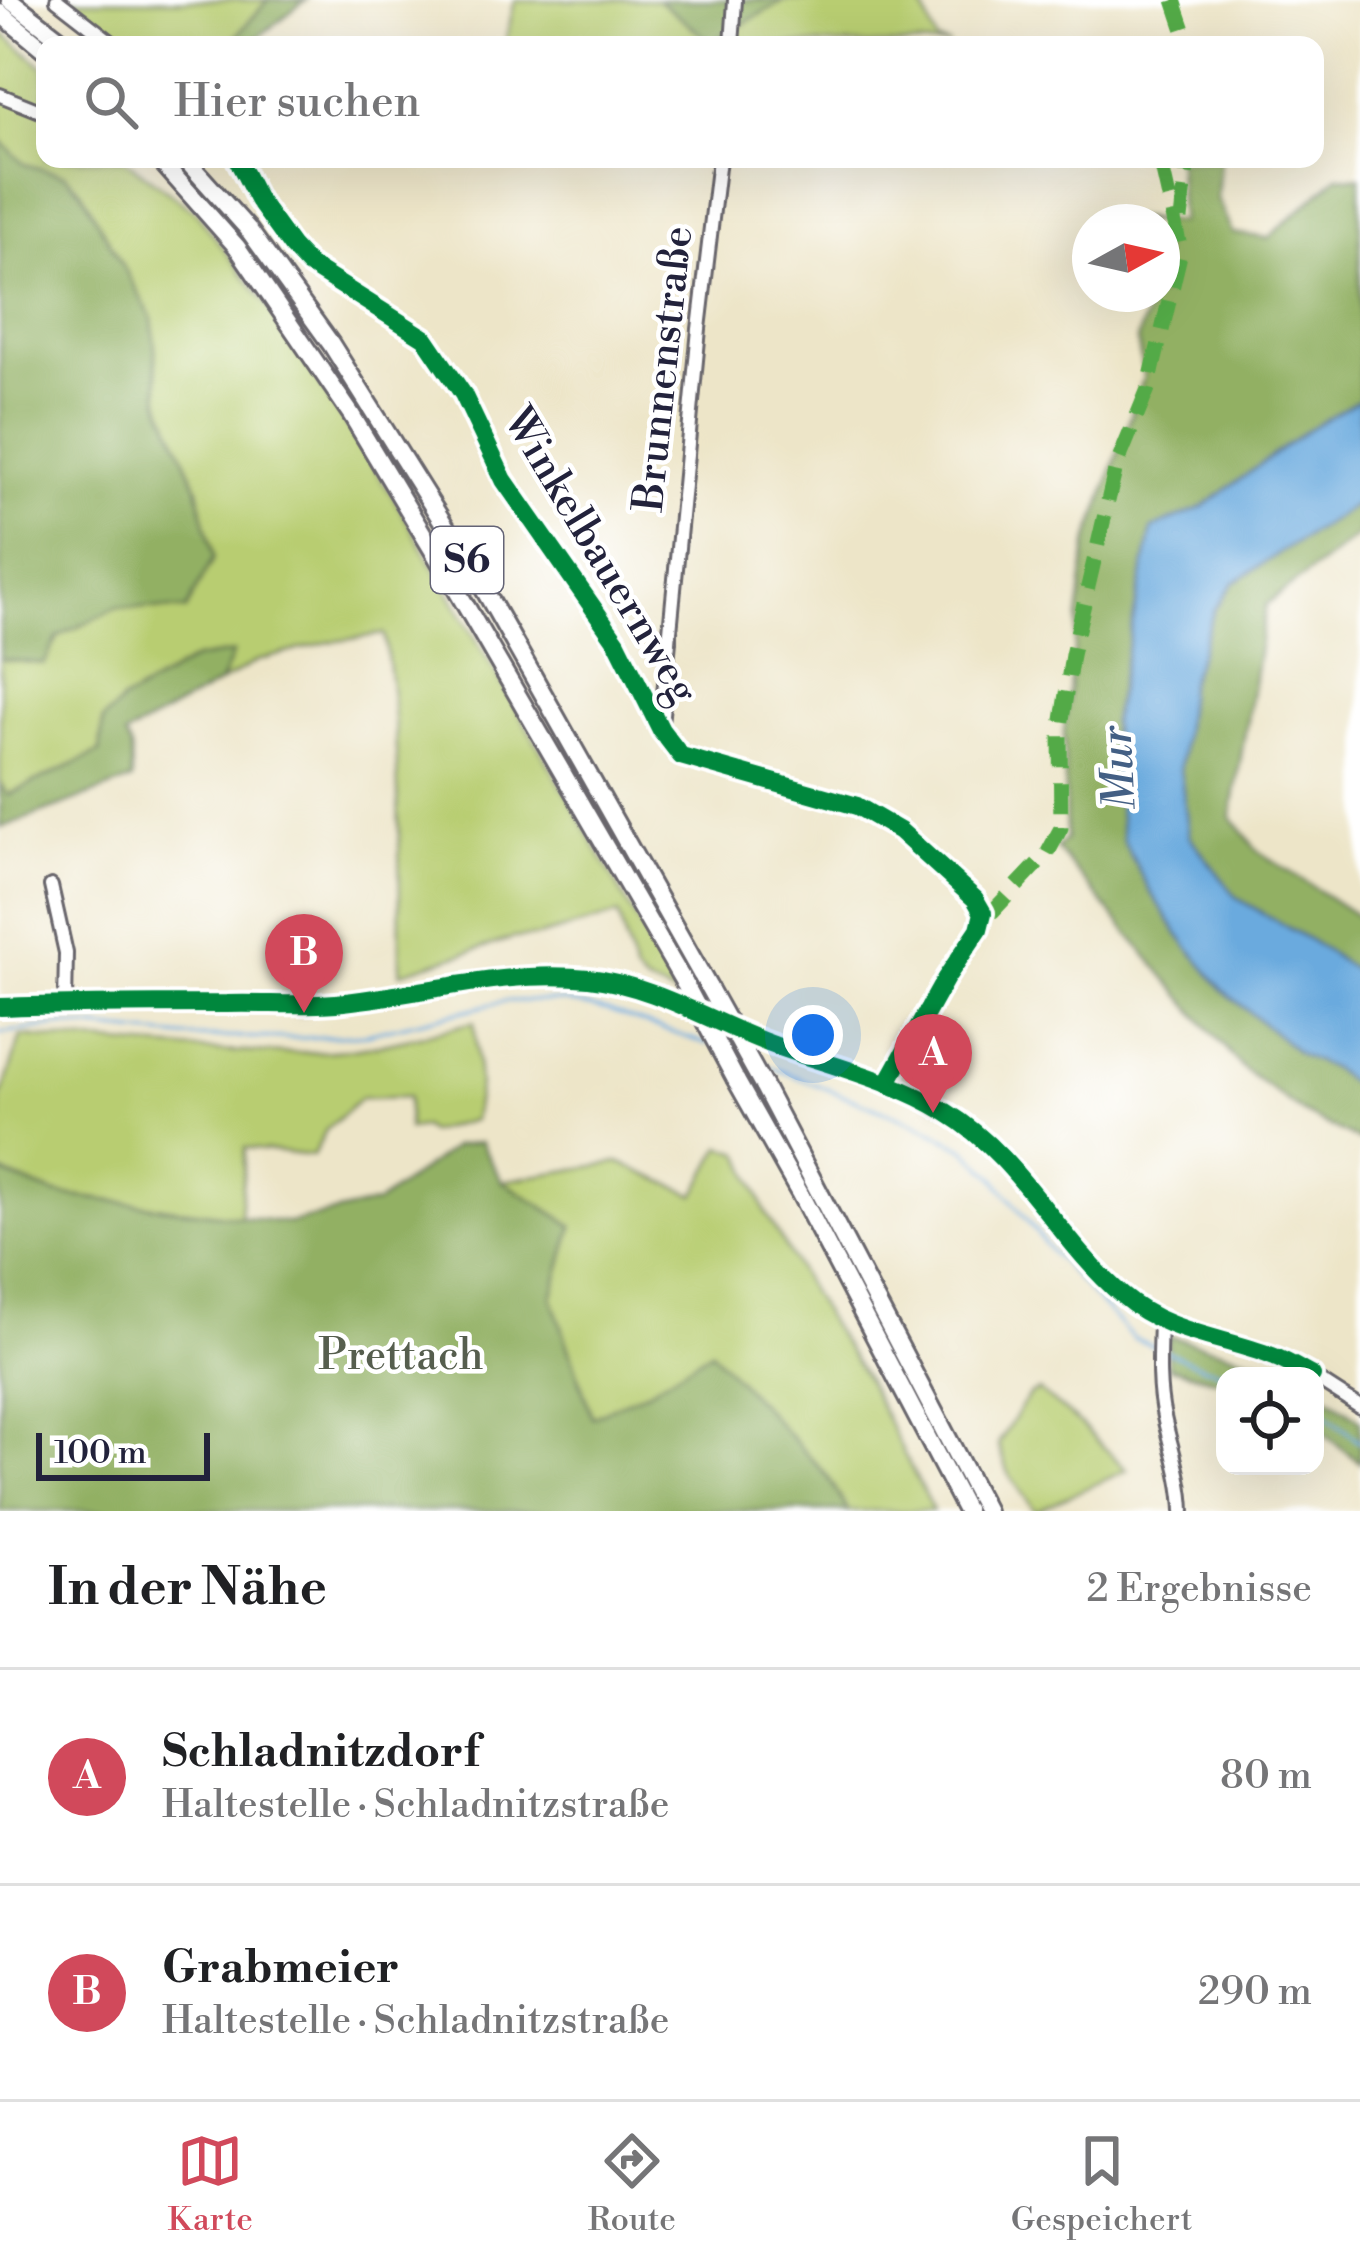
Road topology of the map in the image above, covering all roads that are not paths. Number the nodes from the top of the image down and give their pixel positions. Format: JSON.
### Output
{"nodes":[{"id":1,"x":10,"y":0,"type":"edge"},
{"id":2,"x":57,"y":0,"type":"edge"},
{"id":3,"x":735,"y":0,"type":"edge"},
{"id":4,"x":0,"y":13,"type":"edge"},
{"id":5,"x":56,"y":36,"type":"edge"},
{"id":6,"x":103,"y":36,"type":"edge"},
{"id":7,"x":733,"y":36,"type":"edge"},
{"id":8,"x":36,"y":43,"type":"edge"},
{"id":9,"x":0,"y":95,"type":"edge"},
{"id":10,"x":36,"y":109,"type":"edge"},
{"id":11,"x":167,"y":168,"type":"edge"},
{"id":12,"x":192,"y":168,"type":"edge"},
{"id":13,"x":242,"y":168,"type":"edge"},
{"id":14,"x":718,"y":168,"type":"edge"},
{"id":15,"x":661,"y":730,"type":"junction"},
{"id":16,"x":51,"y":886,"type":"dead end"},
{"id":17,"x":65,"y":1005,"type":"junction"},
{"id":18,"x":0,"y":1007,"type":"edge"},
{"id":19,"x":887,"y":1084,"type":"junction"},
{"id":20,"x":1160,"y":1327,"type":"junction"},
{"id":21,"x":1294,"y":1367,"type":"edge"},
{"id":22,"x":1324,"y":1384,"type":"edge"},
{"id":23,"x":1360,"y":1407,"type":"edge"},
{"id":24,"x":966,"y":1511,"type":"edge"},
{"id":25,"x":986,"y":1511,"type":"edge"},
{"id":26,"x":1183,"y":1511,"type":"edge"}],
"edges":[{"from":1,"to":5,"type":"highway"},
{"from":2,"to":6,"type":"street"},
{"from":3,"to":7,"type":"street"},
{"from":4,"to":8,"type":"highway"},
{"from":9,"to":10,"type":"street"},
{"from":11,"to":24,"type":"highway","number":"S6","bridge":true},
{"from":12,"to":25,"type":"highway","number":"S6","bridge":true},
{"from":13,"to":15,"type":"street","name":"Winkelbauernweg"},
{"from":14,"to":15,"type":"street","name":"Brunnenstraße"},
{"from":15,"to":19,"type":"street","name":"Winkelbauernweg"},
{"from":16,"to":17,"type":"street"},
{"from":17,"to":18,"type":"street"},
{"from":17,"to":19,"type":"street"},
{"from":19,"to":20,"type":"street"},
{"from":20,"to":21,"type":"street"},
{"from":20,"to":26,"type":"street"},
{"from":22,"to":23,"type":"street"}]}
